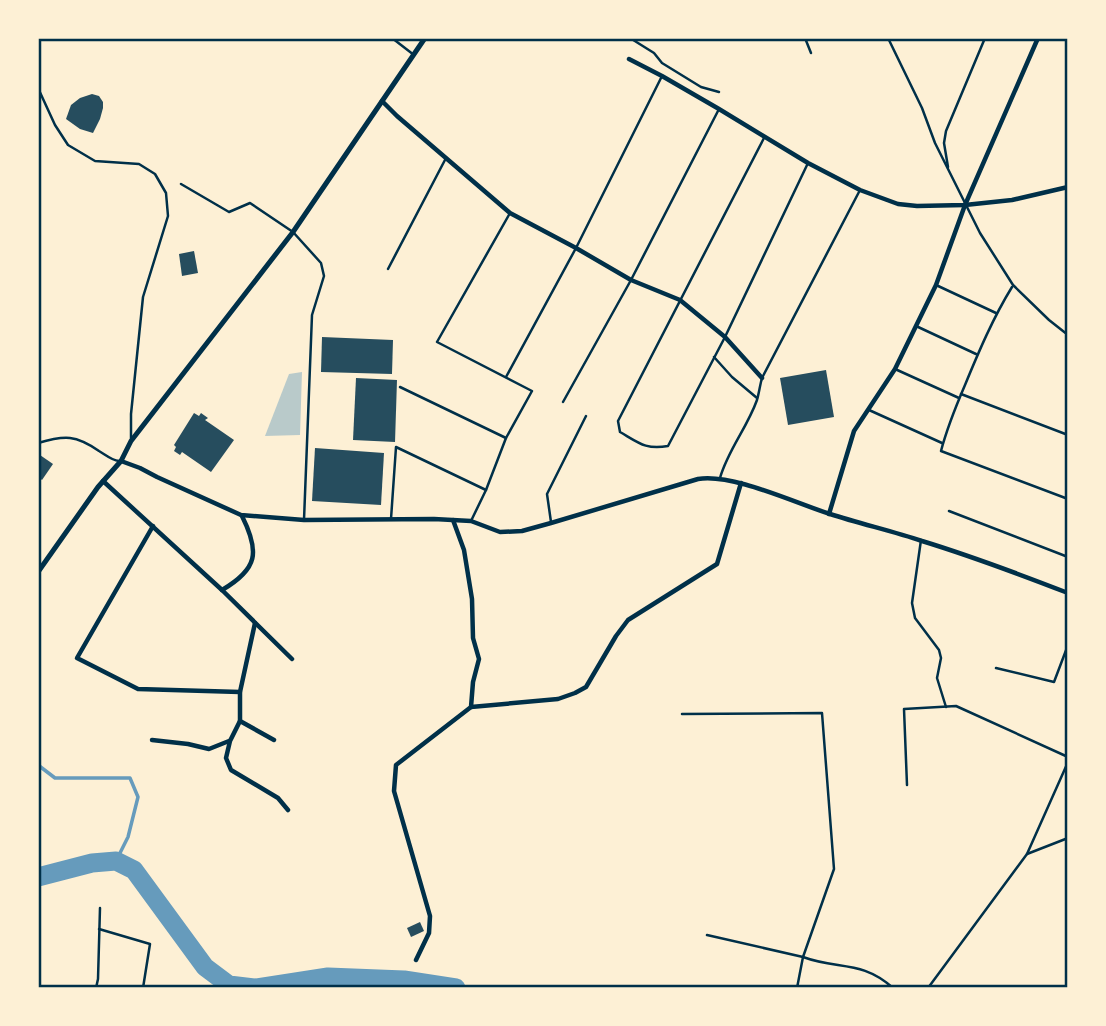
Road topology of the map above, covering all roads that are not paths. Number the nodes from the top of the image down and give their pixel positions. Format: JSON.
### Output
{"nodes":[{"id":1,"x":392,"y":38,"type":"edge"},
{"id":2,"x":425,"y":38,"type":"edge"},
{"id":3,"x":630,"y":38,"type":"edge"},
{"id":4,"x":805,"y":38,"type":"edge"},
{"id":5,"x":888,"y":38,"type":"edge"},
{"id":6,"x":985,"y":38,"type":"edge"},
{"id":7,"x":1038,"y":38,"type":"edge"},
{"id":8,"x":811,"y":53,"type":"dead end"},
{"id":9,"x":414,"y":55,"type":"junction"},
{"id":10,"x":629,"y":59,"type":"dead end"},
{"id":11,"x":662,"y":76,"type":"junction"},
{"id":12,"x":38,"y":88,"type":"edge"},
{"id":13,"x":719,"y":92,"type":"dead end"},
{"id":14,"x":382,"y":101,"type":"junction"},
{"id":15,"x":719,"y":109,"type":"junction"},
{"id":16,"x":765,"y":137,"type":"junction"},
{"id":17,"x":446,"y":158,"type":"junction"},
{"id":18,"x":808,"y":163,"type":"junction"},
{"id":19,"x":948,"y":170,"type":"junction"},
{"id":20,"x":181,"y":184,"type":"dead end"},
{"id":21,"x":1068,"y":187,"type":"edge"},
{"id":22,"x":860,"y":190,"type":"junction"},
{"id":23,"x":965,"y":205,"type":"junction"},
{"id":24,"x":510,"y":213,"type":"junction"},
{"id":25,"x":293,"y":232,"type":"junction"},
{"id":26,"x":576,"y":248,"type":"junction"},
{"id":27,"x":388,"y":269,"type":"dead end"},
{"id":28,"x":631,"y":280,"type":"junction"},
{"id":29,"x":936,"y":285,"type":"junction"},
{"id":30,"x":1013,"y":285,"type":"junction"},
{"id":31,"x":680,"y":300,"type":"junction"},
{"id":32,"x":996,"y":313,"type":"junction"},
{"id":33,"x":916,"y":326,"type":"junction"},
{"id":34,"x":1068,"y":335,"type":"edge"},
{"id":35,"x":725,"y":337,"type":"junction"},
{"id":36,"x":977,"y":354,"type":"junction"},
{"id":37,"x":714,"y":357,"type":"junction"},
{"id":38,"x":895,"y":369,"type":"junction"},
{"id":39,"x":506,"y":377,"type":"junction"},
{"id":40,"x":762,"y":378,"type":"junction"},
{"id":41,"x":400,"y":387,"type":"dead end"},
{"id":42,"x":961,"y":394,"type":"junction"},
{"id":43,"x":758,"y":399,"type":"junction"},
{"id":44,"x":959,"y":399,"type":"junction"},
{"id":45,"x":563,"y":402,"type":"dead end"},
{"id":46,"x":869,"y":410,"type":"junction"},
{"id":47,"x":586,"y":416,"type":"dead end"},
{"id":48,"x":1068,"y":435,"type":"edge"},
{"id":49,"x":506,"y":439,"type":"junction"},
{"id":50,"x":131,"y":441,"type":"junction"},
{"id":51,"x":38,"y":443,"type":"edge"},
{"id":52,"x":943,"y":444,"type":"junction"},
{"id":53,"x":121,"y":461,"type":"junction"},
{"id":54,"x":720,"y":478,"type":"junction"},
{"id":55,"x":103,"y":481,"type":"junction"},
{"id":56,"x":741,"y":483,"type":"junction"},
{"id":57,"x":486,"y":490,"type":"junction"},
{"id":58,"x":1068,"y":499,"type":"edge"},
{"id":59,"x":949,"y":511,"type":"dead end"},
{"id":60,"x":829,"y":514,"type":"junction"},
{"id":61,"x":241,"y":515,"type":"junction"},
{"id":62,"x":391,"y":519,"type":"junction"},
{"id":63,"x":304,"y":520,"type":"junction"},
{"id":64,"x":453,"y":520,"type":"junction"},
{"id":65,"x":471,"y":521,"type":"junction"},
{"id":66,"x":551,"y":523,"type":"junction"},
{"id":67,"x":153,"y":526,"type":"junction"},
{"id":68,"x":921,"y":540,"type":"junction"},
{"id":69,"x":1068,"y":557,"type":"edge"},
{"id":70,"x":38,"y":572,"type":"edge"},
{"id":71,"x":222,"y":590,"type":"junction"},
{"id":72,"x":1068,"y":593,"type":"edge"},
{"id":73,"x":255,"y":622,"type":"junction"},
{"id":74,"x":1068,"y":645,"type":"edge"},
{"id":75,"x":292,"y":659,"type":"dead end"},
{"id":76,"x":996,"y":668,"type":"dead end"},
{"id":77,"x":240,"y":692,"type":"junction"},
{"id":78,"x":471,"y":707,"type":"junction"},
{"id":79,"x":946,"y":707,"type":"junction"},
{"id":80,"x":682,"y":714,"type":"dead end"},
{"id":81,"x":240,"y":721,"type":"junction"},
{"id":82,"x":152,"y":740,"type":"dead end"},
{"id":83,"x":274,"y":740,"type":"dead end"},
{"id":84,"x":230,"y":741,"type":"junction"},
{"id":85,"x":1068,"y":757,"type":"edge"},
{"id":86,"x":1068,"y":762,"type":"edge"},
{"id":87,"x":907,"y":785,"type":"dead end"},
{"id":88,"x":288,"y":810,"type":"dead end"},
{"id":89,"x":1068,"y":838,"type":"edge"},
{"id":90,"x":1027,"y":854,"type":"junction"},
{"id":91,"x":100,"y":908,"type":"dead end"},
{"id":92,"x":99,"y":929,"type":"junction"},
{"id":93,"x":707,"y":935,"type":"dead end"},
{"id":94,"x":803,"y":957,"type":"junction"},
{"id":95,"x":416,"y":960,"type":"dead end"},
{"id":96,"x":96,"y":988,"type":"edge"},
{"id":97,"x":143,"y":988,"type":"edge"},
{"id":98,"x":797,"y":988,"type":"edge"},
{"id":99,"x":893,"y":988,"type":"edge"},
{"id":100,"x":928,"y":988,"type":"edge"}],
"edges":[{"from":1,"to":9,"type":"lane"},
{"from":2,"to":9,"type":"street"},
{"from":3,"to":13,"type":"lane"},
{"from":4,"to":8,"type":"lane"},
{"from":5,"to":19,"type":"lane"},
{"from":6,"to":19,"type":"lane"},
{"from":7,"to":23,"type":"street"},
{"from":9,"to":14,"type":"street"},
{"from":10,"to":11,"type":"street"},
{"from":11,"to":15,"type":"street"},
{"from":11,"to":26,"type":"lane"},
{"from":12,"to":50,"type":"lane"},
{"from":14,"to":17,"type":"street"},
{"from":14,"to":25,"type":"street"},
{"from":15,"to":16,"type":"street"},
{"from":15,"to":28,"type":"lane"},
{"from":16,"to":18,"type":"street"},
{"from":16,"to":31,"type":"lane"},
{"from":17,"to":24,"type":"street"},
{"from":17,"to":27,"type":"lane"},
{"from":18,"to":22,"type":"street"},
{"from":18,"to":35,"type":"lane"},
{"from":19,"to":23,"type":"lane"},
{"from":20,"to":25,"type":"lane"},
{"from":21,"to":23,"type":"street"},
{"from":22,"to":23,"type":"street"},
{"from":22,"to":40,"type":"lane"},
{"from":23,"to":29,"type":"street"},
{"from":23,"to":30,"type":"lane"},
{"from":24,"to":26,"type":"street"},
{"from":24,"to":39,"type":"lane"},
{"from":25,"to":50,"type":"street"},
{"from":25,"to":63,"type":"lane"},
{"from":26,"to":28,"type":"street"},
{"from":26,"to":39,"type":"lane"},
{"from":28,"to":31,"type":"street"},
{"from":28,"to":45,"type":"lane"},
{"from":29,"to":32,"type":"lane"},
{"from":29,"to":33,"type":"street"},
{"from":30,"to":32,"type":"lane"},
{"from":30,"to":34,"type":"lane"},
{"from":31,"to":35,"type":"street"},
{"from":31,"to":37,"type":"lane"},
{"from":32,"to":36,"type":"lane"},
{"from":33,"to":36,"type":"lane"},
{"from":33,"to":38,"type":"street"},
{"from":35,"to":37,"type":"lane"},
{"from":35,"to":40,"type":"street"},
{"from":36,"to":42,"type":"lane"},
{"from":37,"to":43,"type":"lane"},
{"from":38,"to":44,"type":"lane"},
{"from":38,"to":46,"type":"street"},
{"from":39,"to":49,"type":"lane"},
{"from":40,"to":43,"type":"lane"},
{"from":41,"to":49,"type":"lane"},
{"from":42,"to":44,"type":"lane"},
{"from":42,"to":48,"type":"lane"},
{"from":43,"to":54,"type":"lane"},
{"from":44,"to":52,"type":"lane"},
{"from":46,"to":52,"type":"lane"},
{"from":46,"to":60,"type":"street"},
{"from":47,"to":66,"type":"lane"},
{"from":49,"to":57,"type":"lane"},
{"from":50,"to":53,"type":"street"},
{"from":51,"to":53,"type":"lane"},
{"from":52,"to":58,"type":"lane"},
{"from":53,"to":55,"type":"street"},
{"from":53,"to":61,"type":"street"},
{"from":54,"to":56,"type":"street"},
{"from":54,"to":66,"type":"street"},
{"from":55,"to":67,"type":"street"},
{"from":55,"to":70,"type":"street"},
{"from":56,"to":60,"type":"street"},
{"from":56,"to":78,"type":"street"},
{"from":57,"to":62,"type":"lane"},
{"from":57,"to":65,"type":"lane"},
{"from":59,"to":69,"type":"lane"},
{"from":60,"to":68,"type":"street"},
{"from":61,"to":63,"type":"street"},
{"from":61,"to":71,"type":"street"},
{"from":62,"to":63,"type":"street"},
{"from":62,"to":64,"type":"street"},
{"from":64,"to":65,"type":"street"},
{"from":64,"to":78,"type":"street"},
{"from":65,"to":66,"type":"street"},
{"from":67,"to":71,"type":"street"},
{"from":67,"to":77,"type":"street"},
{"from":68,"to":72,"type":"street"},
{"from":68,"to":79,"type":"lane"},
{"from":71,"to":73,"type":"street"},
{"from":73,"to":75,"type":"street"},
{"from":73,"to":77,"type":"street"},
{"from":74,"to":76,"type":"lane"},
{"from":77,"to":81,"type":"street"},
{"from":78,"to":95,"type":"street"},
{"from":79,"to":85,"type":"lane"},
{"from":79,"to":87,"type":"lane"},
{"from":80,"to":94,"type":"lane"},
{"from":81,"to":83,"type":"street"},
{"from":81,"to":84,"type":"street"},
{"from":82,"to":84,"type":"street"},
{"from":84,"to":88,"type":"street"},
{"from":86,"to":90,"type":"lane"},
{"from":89,"to":90,"type":"lane"},
{"from":90,"to":100,"type":"lane"},
{"from":91,"to":92,"type":"lane"},
{"from":92,"to":96,"type":"lane"},
{"from":92,"to":97,"type":"lane"},
{"from":93,"to":94,"type":"lane"},
{"from":94,"to":98,"type":"lane"},
{"from":94,"to":99,"type":"lane"}]}
